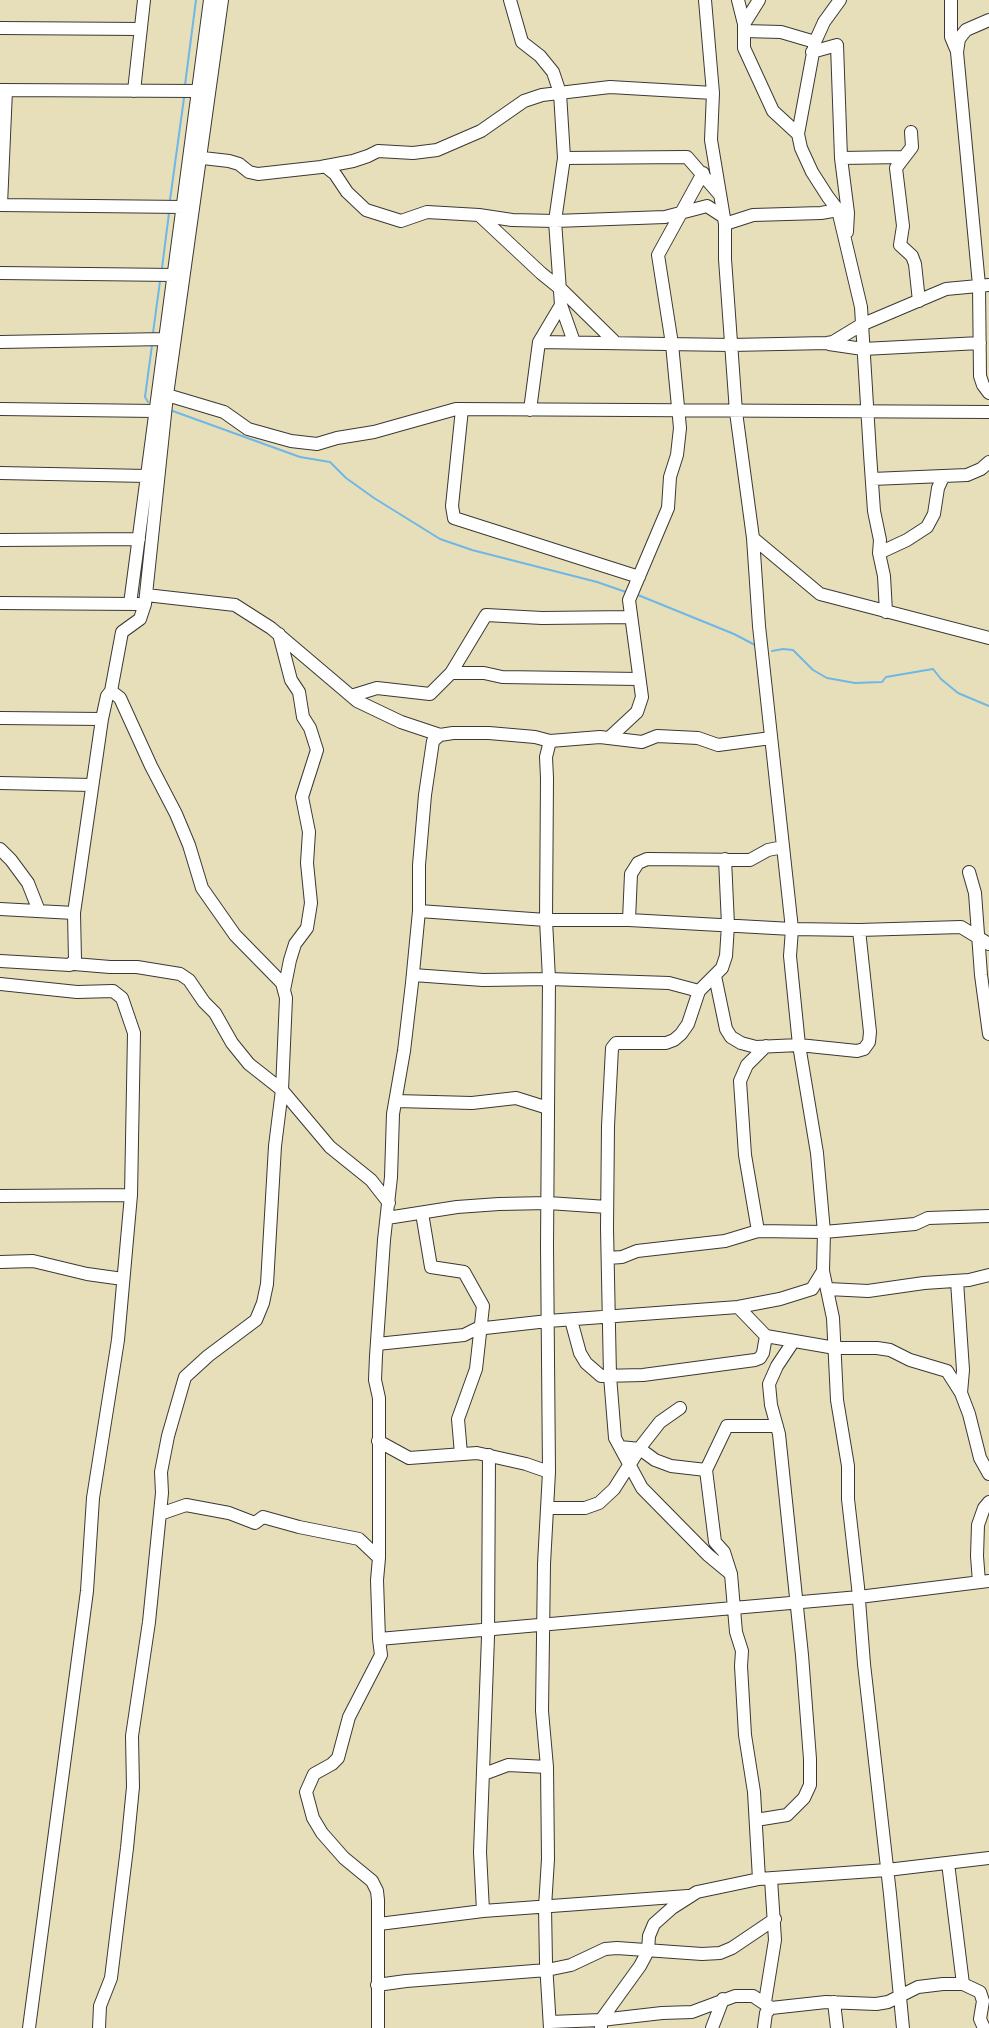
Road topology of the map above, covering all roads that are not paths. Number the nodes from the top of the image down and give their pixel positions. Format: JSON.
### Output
{"nodes":[{"id":1,"x":144,"y":0,"type":"edge"},
{"id":2,"x":210,"y":0,"type":"edge"},
{"id":3,"x":222,"y":0,"type":"edge"},
{"id":4,"x":510,"y":0,"type":"edge"},
{"id":5,"x":705,"y":0,"type":"edge"},
{"id":6,"x":738,"y":0,"type":"edge"},
{"id":7,"x":759,"y":0,"type":"edge"},
{"id":8,"x":840,"y":0,"type":"edge"},
{"id":9,"x":951,"y":0,"type":"edge"},
{"id":10,"x":989,"y":21,"type":"edge"},
{"id":11,"x":0,"y":28,"type":"edge"},
{"id":12,"x":141,"y":28,"type":"junction"},
{"id":13,"x":744,"y":28,"type":"junction"},
{"id":14,"x":814,"y":47,"type":"junction"},
{"id":15,"x":957,"y":52,"type":"junction"},
{"id":16,"x":3,"y":90,"type":"edge"},
{"id":17,"x":134,"y":91,"type":"junction"},
{"id":18,"x":198,"y":91,"type":"junction"},
{"id":19,"x":560,"y":93,"type":"junction"},
{"id":20,"x":713,"y":93,"type":"junction"},
{"id":21,"x":911,"y":132,"type":"dead end"},
{"id":22,"x":798,"y":134,"type":"junction"},
{"id":23,"x":195,"y":157,"type":"junction"},
{"id":24,"x":904,"y":157,"type":"junction"},
{"id":25,"x":564,"y":158,"type":"junction"},
{"id":26,"x":841,"y":158,"type":"junction"},
{"id":27,"x":324,"y":166,"type":"junction"},
{"id":28,"x":703,"y":173,"type":"junction"},
{"id":29,"x":720,"y":195,"type":"junction"},
{"id":30,"x":1,"y":205,"type":"edge"},
{"id":31,"x":183,"y":207,"type":"junction"},
{"id":32,"x":838,"y":210,"type":"junction"},
{"id":33,"x":681,"y":213,"type":"junction"},
{"id":34,"x":479,"y":215,"type":"junction"},
{"id":35,"x":724,"y":220,"type":"junction"},
{"id":36,"x":555,"y":221,"type":"junction"},
{"id":37,"x":846,"y":242,"type":"junction"},
{"id":38,"x":0,"y":273,"type":"edge"},
{"id":39,"x":174,"y":275,"type":"junction"},
{"id":40,"x":984,"y":285,"type":"edge"},
{"id":41,"x":560,"y":288,"type":"junction"},
{"id":42,"x":919,"y":301,"type":"junction"},
{"id":43,"x":561,"y":304,"type":"junction"},
{"id":44,"x":861,"y":326,"type":"junction"},
{"id":45,"x":165,"y":339,"type":"junction"},
{"id":46,"x":0,"y":342,"type":"edge"},
{"id":47,"x":539,"y":342,"type":"junction"},
{"id":48,"x":574,"y":342,"type":"junction"},
{"id":49,"x":616,"y":343,"type":"junction"},
{"id":50,"x":827,"y":343,"type":"junction"},
{"id":51,"x":981,"y":343,"type":"junction"},
{"id":52,"x":672,"y":344,"type":"junction"},
{"id":53,"x":731,"y":345,"type":"junction"},
{"id":54,"x":863,"y":349,"type":"junction"},
{"id":55,"x":989,"y":393,"type":"edge"},
{"id":56,"x":167,"y":395,"type":"junction"},
{"id":57,"x":0,"y":409,"type":"edge"},
{"id":58,"x":462,"y":409,"type":"junction"},
{"id":59,"x":530,"y":410,"type":"junction"},
{"id":60,"x":155,"y":411,"type":"junction"},
{"id":61,"x":679,"y":411,"type":"junction"},
{"id":62,"x":867,"y":411,"type":"junction"},
{"id":63,"x":736,"y":412,"type":"junction"},
{"id":64,"x":989,"y":412,"type":"edge"},
{"id":65,"x":989,"y":462,"type":"edge"},
{"id":66,"x":0,"y":473,"type":"edge"},
{"id":67,"x":147,"y":476,"type":"junction"},
{"id":68,"x":943,"y":477,"type":"junction"},
{"id":69,"x":872,"y":479,"type":"junction"},
{"id":70,"x":753,"y":538,"type":"junction"},
{"id":71,"x":139,"y":539,"type":"junction"},
{"id":72,"x":0,"y":540,"type":"edge"},
{"id":73,"x":879,"y":553,"type":"junction"},
{"id":74,"x":639,"y":577,"type":"junction"},
{"id":75,"x":146,"y":599,"type":"junction"},
{"id":76,"x":0,"y":603,"type":"edge"},
{"id":77,"x":130,"y":604,"type":"junction"},
{"id":78,"x":886,"y":612,"type":"junction"},
{"id":79,"x":630,"y":617,"type":"junction"},
{"id":80,"x":279,"y":634,"type":"junction"},
{"id":81,"x":989,"y":638,"type":"edge"},
{"id":82,"x":451,"y":673,"type":"junction"},
{"id":83,"x":639,"y":679,"type":"junction"},
{"id":84,"x":111,"y":691,"type":"junction"},
{"id":85,"x":351,"y":696,"type":"junction"},
{"id":86,"x":0,"y":718,"type":"edge"},
{"id":87,"x":102,"y":719,"type":"junction"},
{"id":88,"x":440,"y":735,"type":"junction"},
{"id":89,"x":609,"y":738,"type":"junction"},
{"id":90,"x":771,"y":738,"type":"junction"},
{"id":91,"x":550,"y":741,"type":"junction"},
{"id":92,"x":0,"y":783,"type":"edge"},
{"id":93,"x":92,"y":785,"type":"junction"},
{"id":94,"x":783,"y":847,"type":"junction"},
{"id":95,"x":0,"y":849,"type":"edge"},
{"id":96,"x":725,"y":859,"type":"junction"},
{"id":97,"x":969,"y":872,"type":"dead end"},
{"id":98,"x":0,"y":909,"type":"edge"},
{"id":99,"x":39,"y":911,"type":"junction"},
{"id":100,"x":419,"y":911,"type":"junction"},
{"id":101,"x":74,"y":913,"type":"junction"},
{"id":102,"x":546,"y":920,"type":"junction"},
{"id":103,"x":629,"y":920,"type":"junction"},
{"id":104,"x":728,"y":925,"type":"junction"},
{"id":105,"x":792,"y":929,"type":"junction"},
{"id":106,"x":859,"y":930,"type":"junction"},
{"id":107,"x":984,"y":941,"type":"edge"},
{"id":108,"x":0,"y":961,"type":"edge"},
{"id":109,"x":74,"y":964,"type":"junction"},
{"id":110,"x":413,"y":975,"type":"junction"},
{"id":111,"x":715,"y":976,"type":"junction"},
{"id":112,"x":549,"y":979,"type":"junction"},
{"id":113,"x":0,"y":984,"type":"edge"},
{"id":114,"x":284,"y":990,"type":"junction"},
{"id":115,"x":699,"y":991,"type":"junction"},
{"id":116,"x":989,"y":1034,"type":"edge"},
{"id":117,"x":799,"y":1045,"type":"junction"},
{"id":118,"x":766,"y":1046,"type":"junction"},
{"id":119,"x":282,"y":1090,"type":"junction"},
{"id":120,"x":396,"y":1101,"type":"junction"},
{"id":121,"x":548,"y":1108,"type":"junction"},
{"id":122,"x":131,"y":1195,"type":"junction"},
{"id":123,"x":0,"y":1196,"type":"edge"},
{"id":124,"x":389,"y":1203,"type":"junction"},
{"id":125,"x":548,"y":1203,"type":"junction"},
{"id":126,"x":608,"y":1207,"type":"junction"},
{"id":127,"x":422,"y":1213,"type":"junction"},
{"id":128,"x":989,"y":1216,"type":"edge"},
{"id":129,"x":387,"y":1218,"type":"junction"},
{"id":130,"x":758,"y":1231,"type":"junction"},
{"id":131,"x":824,"y":1232,"type":"junction"},
{"id":132,"x":608,"y":1258,"type":"junction"},
{"id":133,"x":0,"y":1262,"type":"edge"},
{"id":134,"x":823,"y":1271,"type":"junction"},
{"id":135,"x":989,"y":1275,"type":"edge"},
{"id":136,"x":123,"y":1278,"type":"junction"},
{"id":137,"x":957,"y":1281,"type":"junction"},
{"id":138,"x":828,"y":1289,"type":"junction"},
{"id":139,"x":738,"y":1307,"type":"junction"},
{"id":140,"x":609,"y":1316,"type":"junction"},
{"id":141,"x":571,"y":1320,"type":"junction"},
{"id":142,"x":548,"y":1321,"type":"junction"},
{"id":143,"x":481,"y":1329,"type":"junction"},
{"id":144,"x":766,"y":1336,"type":"junction"},
{"id":145,"x":793,"y":1342,"type":"junction"},
{"id":146,"x":377,"y":1344,"type":"junction"},
{"id":147,"x":835,"y":1348,"type":"junction"},
{"id":148,"x":610,"y":1376,"type":"junction"},
{"id":149,"x":962,"y":1393,"type":"junction"},
{"id":150,"x":680,"y":1408,"type":"dead end"},
{"id":151,"x":777,"y":1426,"type":"junction"},
{"id":152,"x":378,"y":1441,"type":"junction"},
{"id":153,"x":620,"y":1447,"type":"junction"},
{"id":154,"x":640,"y":1449,"type":"junction"},
{"id":155,"x":461,"y":1454,"type":"junction"},
{"id":156,"x":489,"y":1455,"type":"junction"},
{"id":157,"x":630,"y":1465,"type":"junction"},
{"id":158,"x":706,"y":1470,"type":"junction"},
{"id":159,"x":549,"y":1472,"type":"junction"},
{"id":160,"x":989,"y":1474,"type":"edge"},
{"id":161,"x":989,"y":1502,"type":"edge"},
{"id":162,"x":548,"y":1508,"type":"junction"},
{"id":163,"x":160,"y":1514,"type":"junction"},
{"id":164,"x":379,"y":1558,"type":"junction"},
{"id":165,"x":731,"y":1574,"type":"junction"},
{"id":166,"x":984,"y":1582,"type":"edge"},
{"id":167,"x":859,"y":1597,"type":"junction"},
{"id":168,"x":813,"y":1602,"type":"junction"},
{"id":169,"x":796,"y":1603,"type":"junction"},
{"id":170,"x":734,"y":1609,"type":"junction"},
{"id":171,"x":543,"y":1625,"type":"junction"},
{"id":172,"x":488,"y":1630,"type":"junction"},
{"id":173,"x":799,"y":1631,"type":"junction"},
{"id":174,"x":379,"y":1639,"type":"junction"},
{"id":175,"x":547,"y":1767,"type":"junction"},
{"id":176,"x":484,"y":1774,"type":"junction"},
{"id":177,"x":756,"y":1820,"type":"junction"},
{"id":178,"x":989,"y":1858,"type":"edge"},
{"id":179,"x":948,"y":1863,"type":"junction"},
{"id":180,"x":887,"y":1870,"type":"junction"},
{"id":181,"x":765,"y":1879,"type":"junction"},
{"id":182,"x":691,"y":1896,"type":"junction"},
{"id":183,"x":545,"y":1907,"type":"junction"},
{"id":184,"x":483,"y":1911,"type":"junction"},
{"id":185,"x":775,"y":1919,"type":"junction"},
{"id":186,"x":379,"y":1924,"type":"junction"},
{"id":187,"x":648,"y":1951,"type":"junction"},
{"id":188,"x":547,"y":1970,"type":"junction"},
{"id":189,"x":963,"y":1984,"type":"junction"},
{"id":190,"x":377,"y":1985,"type":"junction"},
{"id":191,"x":984,"y":1990,"type":"edge"},
{"id":192,"x":900,"y":1995,"type":"junction"},
{"id":193,"x":723,"y":1999,"type":"junction"},
{"id":194,"x":834,"y":2002,"type":"junction"},
{"id":195,"x":768,"y":2005,"type":"junction"},
{"id":196,"x":601,"y":2024,"type":"edge"},
{"id":197,"x":550,"y":2025,"type":"edge"},
{"id":198,"x":29,"y":2028,"type":"edge"},
{"id":199,"x":99,"y":2028,"type":"edge"},
{"id":200,"x":378,"y":2028,"type":"edge"},
{"id":201,"x":712,"y":2028,"type":"edge"},
{"id":202,"x":764,"y":2028,"type":"edge"},
{"id":203,"x":837,"y":2028,"type":"edge"},
{"id":204,"x":903,"y":2028,"type":"edge"},
{"id":205,"x":984,"y":2028,"type":"edge"}],
"edges":[{"from":1,"to":12,"type":"street"},
{"from":2,"to":18,"type":"street"},
{"from":3,"to":23,"type":"street"},
{"from":4,"to":19,"type":"street"},
{"from":5,"to":20,"type":"street"},
{"from":6,"to":13,"type":"street"},
{"from":7,"to":13,"type":"street"},
{"from":8,"to":14,"type":"street"},
{"from":9,"to":15,"type":"street"},
{"from":10,"to":15,"type":"street"},
{"from":11,"to":12,"type":"street"},
{"from":12,"to":17,"type":"street"},
{"from":13,"to":14,"type":"street"},
{"from":13,"to":22,"type":"street"},
{"from":14,"to":22,"type":"street"},
{"from":14,"to":26,"type":"street"},
{"from":15,"to":40,"type":"street"},
{"from":16,"to":17,"type":"street"},
{"from":16,"to":30,"type":"street"},
{"from":17,"to":18,"type":"street"},
{"from":18,"to":23,"type":"street"},
{"from":19,"to":20,"type":"street"},
{"from":19,"to":25,"type":"street"},
{"from":19,"to":27,"type":"street"},
{"from":20,"to":29,"type":"street"},
{"from":21,"to":24,"type":"street"},
{"from":22,"to":32,"type":"street"},
{"from":23,"to":27,"type":"street"},
{"from":23,"to":31,"type":"street"},
{"from":23,"to":56,"type":"street"},
{"from":24,"to":26,"type":"street"},
{"from":24,"to":42,"type":"street"},
{"from":25,"to":28,"type":"street"},
{"from":25,"to":36,"type":"street"},
{"from":26,"to":37,"type":"street"},
{"from":27,"to":34,"type":"street"},
{"from":28,"to":29,"type":"street"},
{"from":28,"to":33,"type":"street"},
{"from":29,"to":35,"type":"street"},
{"from":30,"to":31,"type":"street"},
{"from":31,"to":39,"type":"street"},
{"from":32,"to":35,"type":"street"},
{"from":32,"to":37,"type":"street"},
{"from":33,"to":35,"type":"street"},
{"from":33,"to":36,"type":"street"},
{"from":33,"to":52,"type":"street"},
{"from":34,"to":36,"type":"street"},
{"from":34,"to":41,"type":"street"},
{"from":35,"to":53,"type":"street"},
{"from":36,"to":41,"type":"street"},
{"from":37,"to":44,"type":"street"},
{"from":38,"to":39,"type":"street"},
{"from":39,"to":45,"type":"street"},
{"from":40,"to":42,"type":"street"},
{"from":40,"to":51,"type":"street"},
{"from":41,"to":43,"type":"street"},
{"from":41,"to":49,"type":"street"},
{"from":42,"to":44,"type":"street"},
{"from":43,"to":47,"type":"street"},
{"from":43,"to":48,"type":"street"},
{"from":44,"to":50,"type":"street"},
{"from":44,"to":54,"type":"street"},
{"from":45,"to":46,"type":"street"},
{"from":45,"to":60,"type":"street"},
{"from":47,"to":48,"type":"street"},
{"from":47,"to":59,"type":"street"},
{"from":48,"to":49,"type":"street"},
{"from":49,"to":52,"type":"street"},
{"from":50,"to":53,"type":"street"},
{"from":50,"to":54,"type":"street"},
{"from":51,"to":54,"type":"street"},
{"from":51,"to":55,"type":"street"},
{"from":52,"to":53,"type":"street"},
{"from":52,"to":61,"type":"street"},
{"from":53,"to":63,"type":"street"},
{"from":54,"to":62,"type":"street"},
{"from":56,"to":58,"type":"street"},
{"from":56,"to":75,"type":"street"},
{"from":57,"to":60,"type":"street"},
{"from":58,"to":59,"type":"street"},
{"from":58,"to":74,"type":"street"},
{"from":59,"to":61,"type":"street"},
{"from":60,"to":67,"type":"street"},
{"from":61,"to":63,"type":"street"},
{"from":61,"to":74,"type":"street"},
{"from":62,"to":63,"type":"street"},
{"from":62,"to":64,"type":"street"},
{"from":62,"to":69,"type":"street"},
{"from":63,"to":70,"type":"street"},
{"from":65,"to":68,"type":"street"},
{"from":66,"to":67,"type":"street"},
{"from":67,"to":71,"type":"street"},
{"from":68,"to":69,"type":"street"},
{"from":68,"to":73,"type":"street"},
{"from":69,"to":73,"type":"street"},
{"from":70,"to":78,"type":"street"},
{"from":70,"to":90,"type":"street"},
{"from":71,"to":72,"type":"street"},
{"from":71,"to":77,"type":"street"},
{"from":73,"to":78,"type":"street"},
{"from":74,"to":79,"type":"street"},
{"from":75,"to":77,"type":"street"},
{"from":75,"to":80,"type":"street"},
{"from":75,"to":84,"type":"street"},
{"from":76,"to":77,"type":"street"},
{"from":78,"to":81,"type":"street"},
{"from":79,"to":82,"type":"street"},
{"from":79,"to":83,"type":"street"},
{"from":80,"to":85,"type":"street"},
{"from":80,"to":114,"type":"street"},
{"from":82,"to":83,"type":"street"},
{"from":82,"to":85,"type":"street"},
{"from":83,"to":89,"type":"street"},
{"from":84,"to":87,"type":"street"},
{"from":84,"to":114,"type":"street"},
{"from":85,"to":88,"type":"street"},
{"from":86,"to":87,"type":"street"},
{"from":87,"to":93,"type":"street"},
{"from":88,"to":91,"type":"street"},
{"from":88,"to":100,"type":"street"},
{"from":89,"to":90,"type":"street"},
{"from":89,"to":91,"type":"street"},
{"from":90,"to":94,"type":"street"},
{"from":91,"to":102,"type":"street"},
{"from":92,"to":93,"type":"street"},
{"from":93,"to":101,"type":"street"},
{"from":94,"to":96,"type":"street"},
{"from":94,"to":105,"type":"street"},
{"from":95,"to":99,"type":"street"},
{"from":96,"to":103,"type":"street"},
{"from":96,"to":104,"type":"street"},
{"from":97,"to":107,"type":"street"},
{"from":98,"to":99,"type":"street"},
{"from":99,"to":101,"type":"street"},
{"from":100,"to":102,"type":"street"},
{"from":100,"to":110,"type":"street"},
{"from":101,"to":109,"type":"street"},
{"from":102,"to":103,"type":"street"},
{"from":102,"to":112,"type":"street"},
{"from":103,"to":104,"type":"street"},
{"from":104,"to":105,"type":"street"},
{"from":104,"to":111,"type":"street"},
{"from":105,"to":106,"type":"street"},
{"from":105,"to":117,"type":"street"},
{"from":106,"to":107,"type":"street"},
{"from":106,"to":117,"type":"street"},
{"from":107,"to":116,"type":"street"},
{"from":108,"to":109,"type":"street"},
{"from":109,"to":119,"type":"street"},
{"from":110,"to":112,"type":"street"},
{"from":110,"to":120,"type":"street"},
{"from":111,"to":115,"type":"street"},
{"from":111,"to":118,"type":"street"},
{"from":112,"to":115,"type":"street"},
{"from":112,"to":121,"type":"street"},
{"from":113,"to":122,"type":"street"},
{"from":114,"to":119,"type":"street"},
{"from":115,"to":126,"type":"street"},
{"from":117,"to":118,"type":"street"},
{"from":117,"to":131,"type":"street"},
{"from":118,"to":130,"type":"street"},
{"from":119,"to":124,"type":"street"},
{"from":119,"to":163,"type":"street"},
{"from":120,"to":121,"type":"street"},
{"from":120,"to":124,"type":"street"},
{"from":121,"to":125,"type":"street"},
{"from":122,"to":123,"type":"street"},
{"from":122,"to":136,"type":"street"},
{"from":124,"to":129,"type":"street"},
{"from":125,"to":126,"type":"street"},
{"from":125,"to":127,"type":"street"},
{"from":125,"to":142,"type":"street"},
{"from":126,"to":132,"type":"street"},
{"from":127,"to":129,"type":"street"},
{"from":127,"to":143,"type":"street"},
{"from":128,"to":131,"type":"street"},
{"from":129,"to":146,"type":"street"},
{"from":130,"to":131,"type":"street"},
{"from":130,"to":132,"type":"street"},
{"from":131,"to":134,"type":"street"},
{"from":132,"to":140,"type":"street"},
{"from":133,"to":136,"type":"street"},
{"from":134,"to":138,"type":"street"},
{"from":134,"to":139,"type":"street"},
{"from":135,"to":137,"type":"street"},
{"from":136,"to":198,"type":"street"},
{"from":137,"to":138,"type":"street"},
{"from":137,"to":149,"type":"street"},
{"from":138,"to":147,"type":"street"},
{"from":139,"to":140,"type":"street"},
{"from":139,"to":144,"type":"street"},
{"from":140,"to":141,"type":"street"},
{"from":140,"to":148,"type":"street"},
{"from":141,"to":142,"type":"street"},
{"from":141,"to":148,"type":"street"},
{"from":142,"to":143,"type":"street"},
{"from":142,"to":159,"type":"street"},
{"from":143,"to":146,"type":"street"},
{"from":143,"to":155,"type":"street"},
{"from":144,"to":145,"type":"street"},
{"from":144,"to":148,"type":"street"},
{"from":145,"to":147,"type":"street"},
{"from":145,"to":151,"type":"street"},
{"from":146,"to":152,"type":"street"},
{"from":147,"to":149,"type":"street"},
{"from":147,"to":167,"type":"street"},
{"from":148,"to":153,"type":"street"},
{"from":149,"to":160,"type":"street"},
{"from":150,"to":154,"type":"street"},
{"from":151,"to":158,"type":"street"},
{"from":151,"to":169,"type":"street"},
{"from":152,"to":155,"type":"street"},
{"from":152,"to":164,"type":"street"},
{"from":153,"to":154,"type":"street"},
{"from":153,"to":157,"type":"street"},
{"from":154,"to":157,"type":"street"},
{"from":154,"to":158,"type":"street"},
{"from":155,"to":156,"type":"street"},
{"from":156,"to":159,"type":"street"},
{"from":156,"to":172,"type":"street"},
{"from":157,"to":162,"type":"street"},
{"from":157,"to":165,"type":"street"},
{"from":158,"to":165,"type":"street"},
{"from":159,"to":162,"type":"street"},
{"from":161,"to":166,"type":"street"},
{"from":162,"to":171,"type":"street"},
{"from":163,"to":164,"type":"street"},
{"from":163,"to":199,"type":"street"},
{"from":164,"to":174,"type":"street"},
{"from":165,"to":170,"type":"street"},
{"from":166,"to":167,"type":"street"},
{"from":167,"to":168,"type":"street"},
{"from":167,"to":180,"type":"street"},
{"from":168,"to":169,"type":"street"},
{"from":168,"to":173,"type":"street"},
{"from":169,"to":170,"type":"street"},
{"from":169,"to":173,"type":"street"},
{"from":170,"to":171,"type":"street"},
{"from":170,"to":177,"type":"street"},
{"from":171,"to":172,"type":"street"},
{"from":171,"to":175,"type":"street"},
{"from":172,"to":174,"type":"street"},
{"from":172,"to":176,"type":"street"},
{"from":173,"to":177,"type":"street"},
{"from":174,"to":186,"type":"street"},
{"from":175,"to":176,"type":"street"},
{"from":175,"to":183,"type":"street"},
{"from":176,"to":184,"type":"street"},
{"from":177,"to":181,"type":"street"},
{"from":178,"to":179,"type":"street"},
{"from":179,"to":180,"type":"street"},
{"from":179,"to":189,"type":"street"},
{"from":180,"to":181,"type":"street"},
{"from":180,"to":192,"type":"street"},
{"from":181,"to":182,"type":"street"},
{"from":181,"to":185,"type":"street"},
{"from":182,"to":183,"type":"street"},
{"from":182,"to":187,"type":"street"},
{"from":183,"to":184,"type":"street"},
{"from":183,"to":188,"type":"street"},
{"from":184,"to":186,"type":"street"},
{"from":185,"to":187,"type":"street"},
{"from":185,"to":195,"type":"street"},
{"from":186,"to":190,"type":"street"},
{"from":187,"to":188,"type":"street"},
{"from":187,"to":196,"type":"street"},
{"from":188,"to":190,"type":"street"},
{"from":188,"to":197,"type":"street"},
{"from":189,"to":191,"type":"street"},
{"from":189,"to":192,"type":"street"},
{"from":190,"to":200,"type":"street"},
{"from":191,"to":205,"type":"street"},
{"from":192,"to":194,"type":"street"},
{"from":192,"to":204,"type":"street"},
{"from":193,"to":195,"type":"street"},
{"from":193,"to":196,"type":"street"},
{"from":193,"to":201,"type":"street"},
{"from":194,"to":195,"type":"street"},
{"from":194,"to":203,"type":"street"},
{"from":195,"to":202,"type":"street"},
{"from":196,"to":197,"type":"street"}]}
